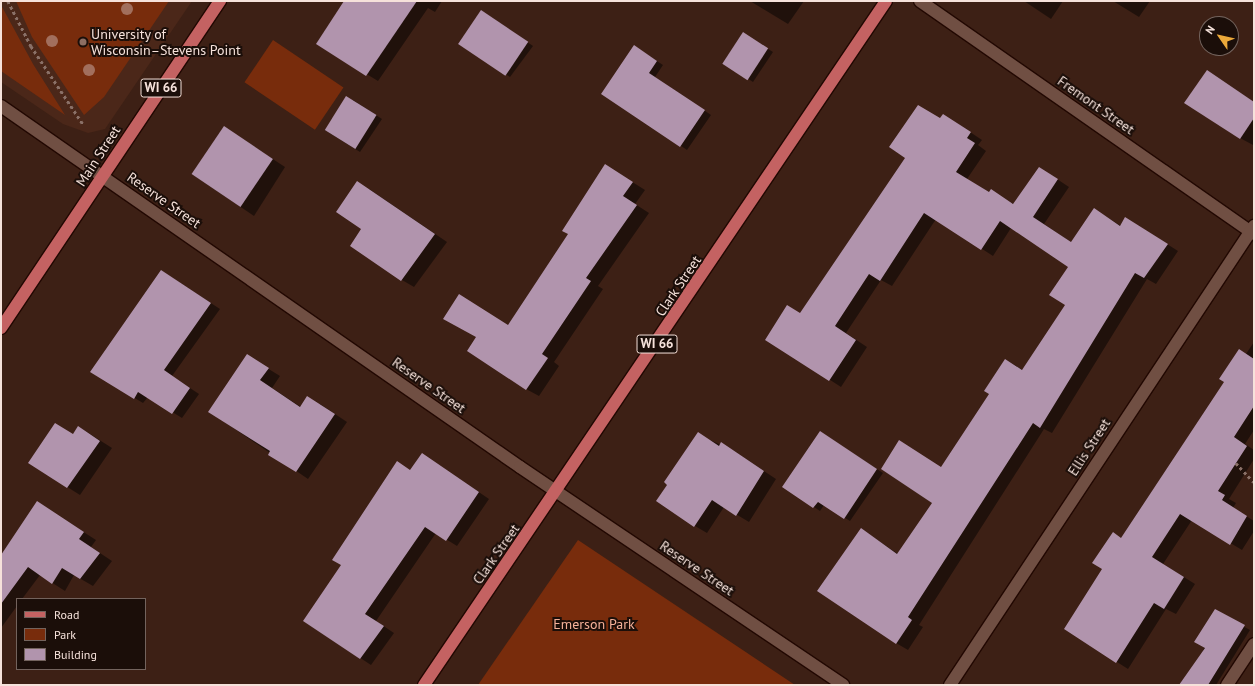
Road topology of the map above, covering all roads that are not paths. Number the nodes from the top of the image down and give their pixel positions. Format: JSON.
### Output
{"nodes":[{"id":1,"x":220,"y":1,"type":"edge"},
{"id":2,"x":886,"y":1,"type":"edge"},
{"id":3,"x":920,"y":1,"type":"edge"},
{"id":4,"x":1,"y":106,"type":"edge"},
{"id":5,"x":103,"y":175,"type":"junction"},
{"id":6,"x":1253,"y":230,"type":"edge"},
{"id":7,"x":1,"y":328,"type":"edge"},
{"id":8,"x":557,"y":492,"type":"junction"},
{"id":9,"x":1254,"y":644,"type":"edge"},
{"id":10,"x":424,"y":685,"type":"edge"},
{"id":11,"x":843,"y":685,"type":"edge"},
{"id":12,"x":950,"y":685,"type":"edge"},
{"id":13,"x":1226,"y":685,"type":"edge"}],
"edges":[{"from":1,"to":5,"type":"main road","name":"Main Street","number":"WI 66"},
{"from":2,"to":8,"type":"main road","name":"Clark Street","number":"WI 66"},
{"from":3,"to":6,"type":"street","name":"Fremont Street"},
{"from":4,"to":5,"type":"street","name":"Reserve Street"},
{"from":5,"to":7,"type":"main road","name":"Main Street","number":"WI 66"},
{"from":5,"to":8,"type":"street","name":"Reserve Street"},
{"from":6,"to":12,"type":"street","name":"Ellis Street"},
{"from":8,"to":10,"type":"main road","name":"Clark Street","number":"WI 66"},
{"from":8,"to":11,"type":"street","name":"Reserve Street"},
{"from":9,"to":13,"type":"street"}]}
